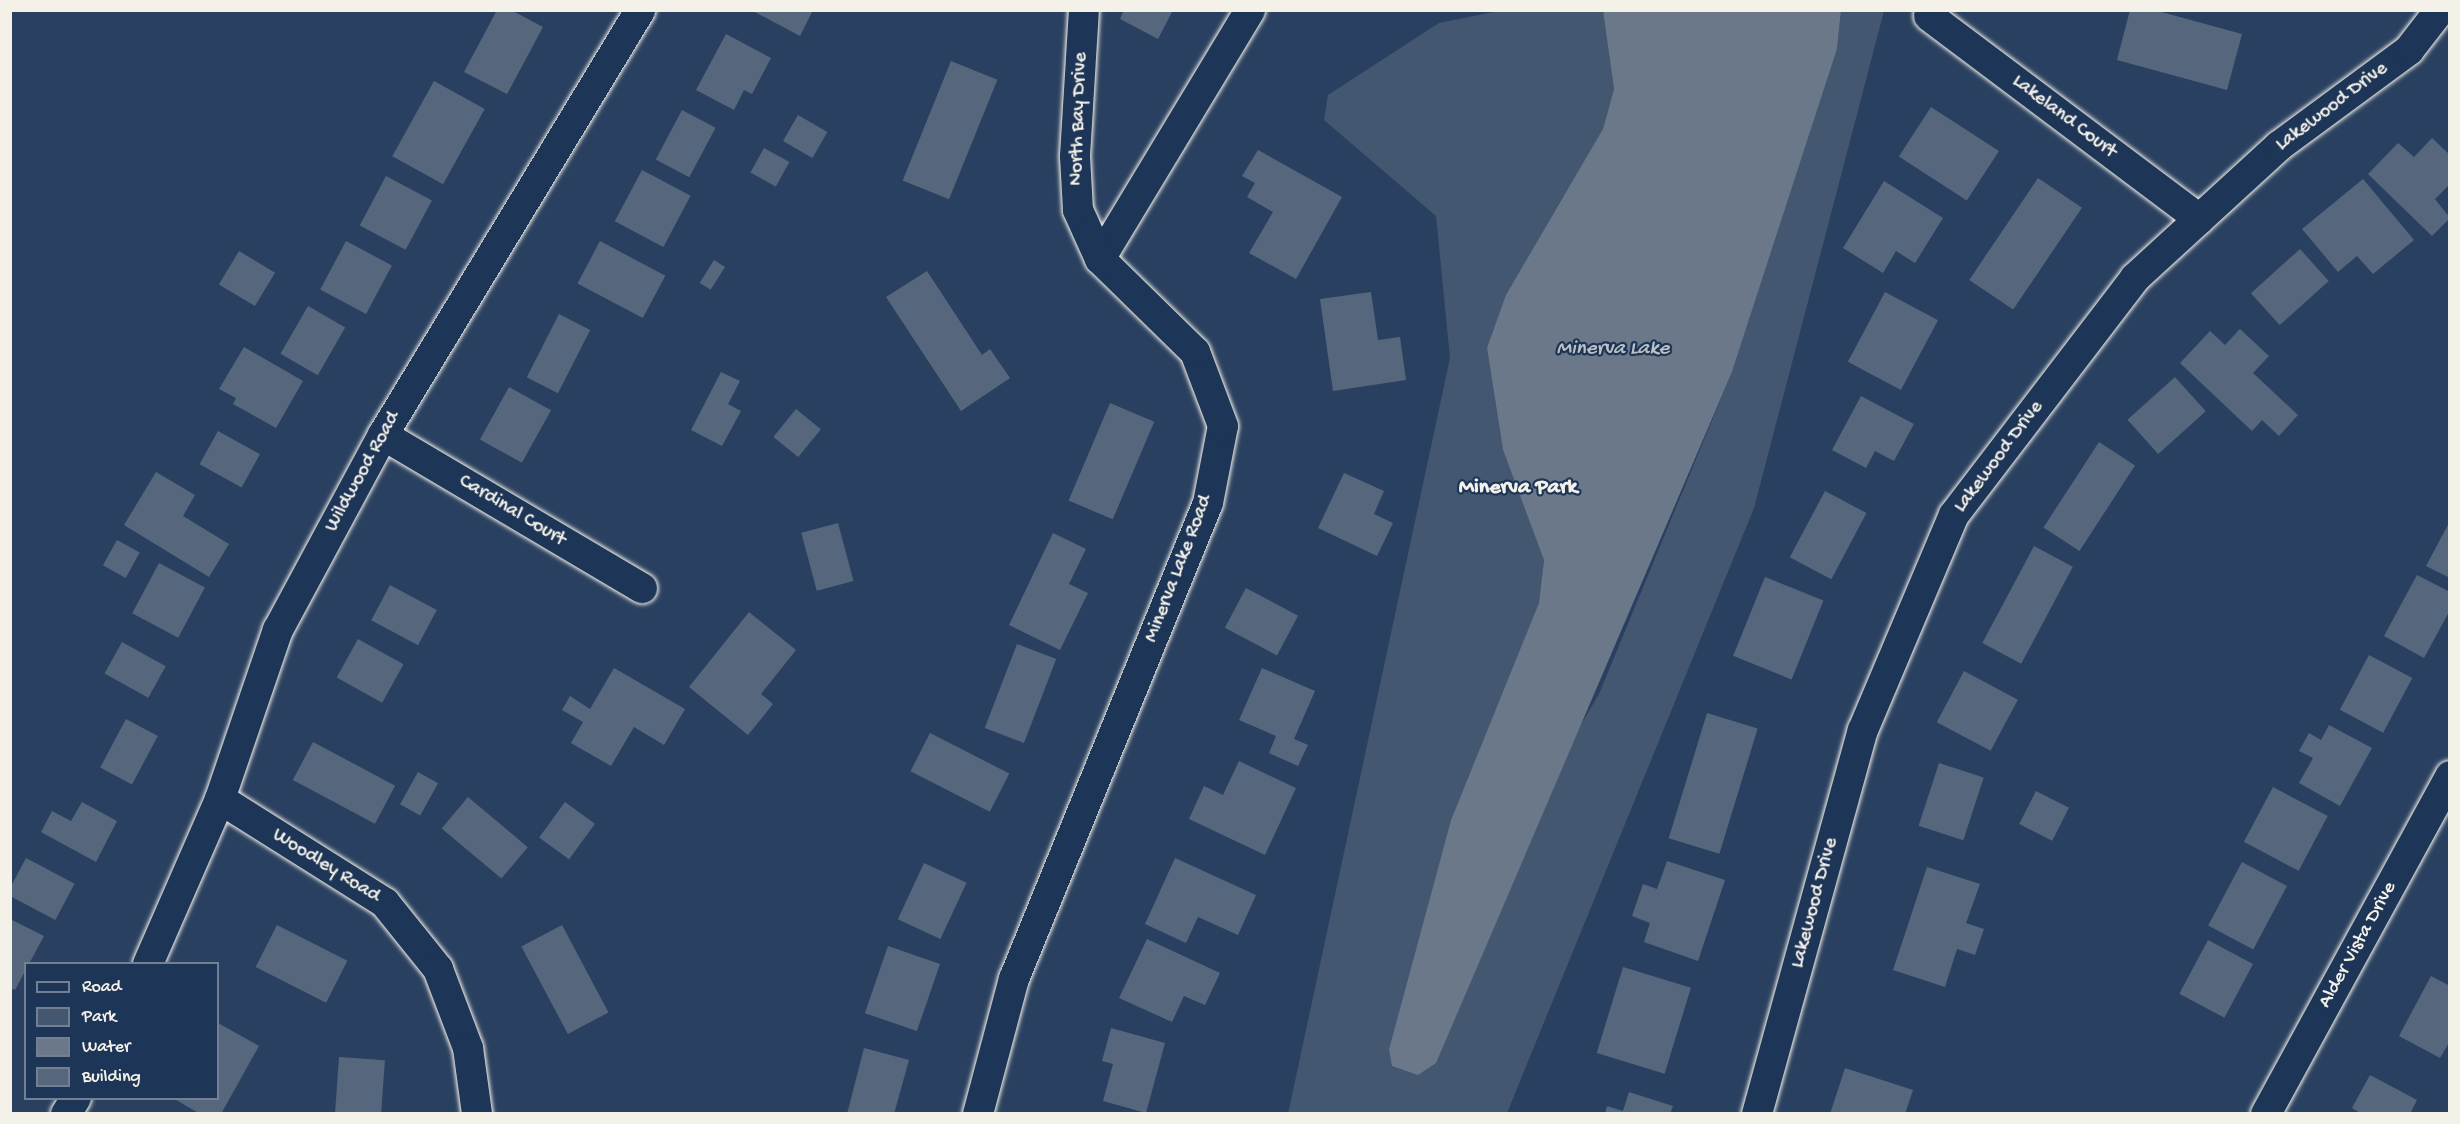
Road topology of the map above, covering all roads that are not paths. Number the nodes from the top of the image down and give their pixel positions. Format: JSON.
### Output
{"nodes":[{"id":1,"x":640,"y":10,"type":"edge"},
{"id":2,"x":1084,"y":10,"type":"edge"},
{"id":3,"x":1250,"y":10,"type":"edge"},
{"id":4,"x":2440,"y":10,"type":"edge"},
{"id":5,"x":1929,"y":16,"type":"dead end"},
{"id":6,"x":2199,"y":219,"type":"junction"},
{"id":7,"x":1100,"y":260,"type":"junction"},
{"id":8,"x":383,"y":435,"type":"junction"},
{"id":9,"x":642,"y":588,"type":"dead end"},
{"id":10,"x":2450,"y":776,"type":"edge"},
{"id":11,"x":220,"y":799,"type":"junction"},
{"id":12,"x":148,"y":962,"type":"edge"},
{"id":13,"x":74,"y":1100,"type":"edge"},
{"id":14,"x":66,"y":1113,"type":"edge"},
{"id":15,"x":477,"y":1113,"type":"edge"},
{"id":16,"x":978,"y":1113,"type":"edge"},
{"id":17,"x":1757,"y":1113,"type":"edge"},
{"id":18,"x":2266,"y":1113,"type":"edge"}],
"edges":[{"from":1,"to":8,"type":"street","name":"Wildwood Road"},
{"from":2,"to":7,"type":"street","name":"North Bay Drive"},
{"from":3,"to":7,"type":"street"},
{"from":4,"to":6,"type":"street","name":"Lakewood Drive"},
{"from":5,"to":6,"type":"street","name":"Lakeland Court"},
{"from":6,"to":17,"type":"street","name":"Lakewood Drive"},
{"from":7,"to":16,"type":"street","name":"Minerva Lake Road"},
{"from":8,"to":9,"type":"street","name":"Cardinal Court"},
{"from":8,"to":11,"type":"street","name":"Wildwood Road"},
{"from":10,"to":18,"type":"street","name":"Alder Vista Drive"},
{"from":11,"to":12,"type":"street","name":"Wildwood Road"},
{"from":11,"to":15,"type":"street","name":"Woodley Road"},
{"from":13,"to":14,"type":"street"}]}
